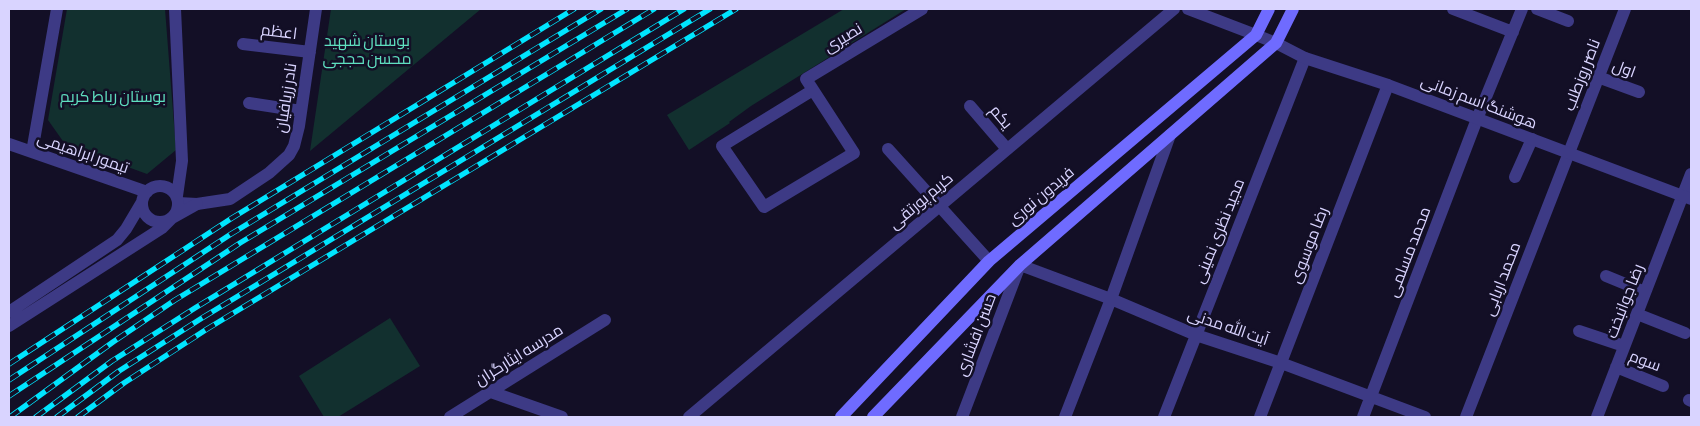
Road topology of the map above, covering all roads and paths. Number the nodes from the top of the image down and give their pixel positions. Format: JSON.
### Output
{"nodes":[{"id":1,"x":57,"y":9,"type":"edge"},
{"id":2,"x":175,"y":9,"type":"edge"},
{"id":3,"x":316,"y":9,"type":"edge"},
{"id":4,"x":922,"y":9,"type":"edge"},
{"id":5,"x":1174,"y":9,"type":"edge"},
{"id":6,"x":1269,"y":9,"type":"edge"},
{"id":7,"x":1294,"y":9,"type":"edge"},
{"id":8,"x":1453,"y":9,"type":"edge"},
{"id":9,"x":1522,"y":9,"type":"edge"},
{"id":10,"x":1537,"y":9,"type":"edge"},
{"id":11,"x":1625,"y":9,"type":"edge"},
{"id":12,"x":1195,"y":10,"type":"edge"},
{"id":13,"x":1568,"y":21,"type":"dead end"},
{"id":14,"x":1513,"y":32,"type":"junction"},
{"id":15,"x":1256,"y":35,"type":"junction"},
{"id":16,"x":1276,"y":43,"type":"junction"},
{"id":17,"x":244,"y":44,"type":"dead end"},
{"id":18,"x":310,"y":52,"type":"junction"},
{"id":19,"x":1305,"y":58,"type":"junction"},
{"id":20,"x":1598,"y":77,"type":"junction"},
{"id":21,"x":810,"y":84,"type":"junction"},
{"id":22,"x":1388,"y":85,"type":"junction"},
{"id":23,"x":1639,"y":92,"type":"dead end"},
{"id":24,"x":248,"y":103,"type":"dead end"},
{"id":25,"x":970,"y":106,"type":"dead end"},
{"id":26,"x":301,"y":111,"type":"junction"},
{"id":27,"x":1477,"y":118,"type":"junction"},
{"id":28,"x":1170,"y":135,"type":"junction"},
{"id":29,"x":1532,"y":139,"type":"junction"},
{"id":30,"x":9,"y":144,"type":"edge"},
{"id":31,"x":888,"y":149,"type":"dead end"},
{"id":32,"x":1007,"y":149,"type":"junction"},
{"id":33,"x":32,"y":152,"type":"junction"},
{"id":34,"x":1569,"y":153,"type":"junction"},
{"id":35,"x":1691,"y":174,"type":"edge"},
{"id":36,"x":1515,"y":177,"type":"dead end"},
{"id":37,"x":144,"y":197,"type":"junction"},
{"id":38,"x":1687,"y":197,"type":"edge"},
{"id":39,"x":178,"y":200,"type":"junction"},
{"id":40,"x":197,"y":204,"type":"junction"},
{"id":41,"x":940,"y":206,"type":"junction"},
{"id":42,"x":172,"y":218,"type":"junction"},
{"id":43,"x":990,"y":261,"type":"junction"},
{"id":44,"x":1020,"y":265,"type":"junction"},
{"id":45,"x":1606,"y":276,"type":"dead end"},
{"id":46,"x":1646,"y":292,"type":"junction"},
{"id":47,"x":1111,"y":299,"type":"junction"},
{"id":48,"x":9,"y":312,"type":"edge"},
{"id":49,"x":1637,"y":314,"type":"junction"},
{"id":50,"x":605,"y":320,"type":"dead end"},
{"id":51,"x":9,"y":326,"type":"edge"},
{"id":52,"x":1579,"y":330,"type":"dead end"},
{"id":53,"x":1685,"y":334,"type":"dead end"},
{"id":54,"x":1196,"y":335,"type":"junction"},
{"id":55,"x":1624,"y":346,"type":"junction"},
{"id":56,"x":1281,"y":363,"type":"junction"},
{"id":57,"x":1616,"y":367,"type":"junction"},
{"id":58,"x":1663,"y":386,"type":"dead end"},
{"id":59,"x":491,"y":392,"type":"junction"},
{"id":60,"x":1371,"y":397,"type":"junction"},
{"id":61,"x":1601,"y":416,"type":"edge"},
{"id":62,"x":450,"y":417,"type":"edge"},
{"id":63,"x":562,"y":417,"type":"edge"},
{"id":64,"x":689,"y":417,"type":"edge"},
{"id":65,"x":841,"y":417,"type":"edge"},
{"id":66,"x":873,"y":417,"type":"edge"},
{"id":67,"x":962,"y":417,"type":"edge"},
{"id":68,"x":1065,"y":417,"type":"edge"},
{"id":69,"x":1164,"y":417,"type":"edge"},
{"id":70,"x":1260,"y":417,"type":"edge"},
{"id":71,"x":1362,"y":417,"type":"edge"},
{"id":72,"x":1425,"y":417,"type":"edge"},
{"id":73,"x":1466,"y":417,"type":"edge"}],
"edges":[{"from":1,"to":33,"type":"street"},
{"from":2,"to":39,"type":"street"},
{"from":3,"to":18,"type":"street","name":"نادر زربافیان"},
{"from":4,"to":21,"type":"street","name":"نصیری"},
{"from":5,"to":32,"type":"street","name":"کریم پورتقی"},
{"from":6,"to":15,"type":"main road","name":"فریدون نوری"},
{"from":7,"to":16,"type":"main road"},
{"from":8,"to":14,"type":"street"},
{"from":9,"to":14,"type":"street","name":"محمد مسلمی"},
{"from":10,"to":13,"type":"street"},
{"from":11,"to":20,"type":"street","name":"ناصر روزطلب"},
{"from":12,"to":15,"type":"street","name":"هوشنگ اسم زمانی"},
{"from":14,"to":27,"type":"street","name":"محمد مسلمی"},
{"from":15,"to":16,"type":"street","name":"هوشنگ اسم زمانی"},
{"from":15,"to":43,"type":"main road","name":"فریدون نوری"},
{"from":16,"to":19,"type":"street","name":"هوشنگ اسم زمانی"},
{"from":16,"to":28,"type":"main road"},
{"from":17,"to":18,"type":"street","name":"اعظم"},
{"from":18,"to":26,"type":"street","name":"نادر زربافیان"},
{"from":19,"to":22,"type":"street","name":"هوشنگ اسم زمانی"},
{"from":19,"to":54,"type":"street","name":"مجید نظری نمینی"},
{"from":20,"to":23,"type":"street","name":"اول"},
{"from":20,"to":34,"type":"street","name":"ناصر روزطلب"},
{"from":21,"to":21,"type":"street","name":"نصیری"},
{"from":22,"to":27,"type":"street","name":"هوشنگ اسم زمانی"},
{"from":22,"to":56,"type":"street","name":"رضا موسوی"},
{"from":24,"to":26,"type":"street"},
{"from":25,"to":32,"type":"street","name":"یکم"},
{"from":26,"to":40,"type":"street","name":"نادر زربافیان"},
{"from":27,"to":29,"type":"street","name":"هوشنگ اسم زمانی"},
{"from":27,"to":60,"type":"street","name":"محمد مسلمی"},
{"from":28,"to":44,"type":"main road"},
{"from":28,"to":47,"type":"street"},
{"from":29,"to":34,"type":"street","name":"هوشنگ اسم زمانی"},
{"from":29,"to":36,"type":"street"},
{"from":30,"to":33,"type":"street","name":"تیمور ابراهیمی"},
{"from":31,"to":41,"type":"street"},
{"from":32,"to":41,"type":"street","name":"کریم پورتقی"},
{"from":33,"to":37,"type":"street","name":"تیمور ابراهیمی"},
{"from":34,"to":38,"type":"street","name":"هوشنگ اسم زمانی"},
{"from":34,"to":73,"type":"street","name":"محمد اربابی"},
{"from":35,"to":38,"type":"street","name":"رضا جوانبخت"},
{"from":37,"to":39,"type":"street"},
{"from":37,"to":42,"type":"street"},
{"from":37,"to":48,"type":"street"},
{"from":38,"to":46,"type":"street","name":"رضا جوانبخت"},
{"from":39,"to":40,"type":"street","name":"نادر زربافیان"},
{"from":39,"to":42,"type":"street"},
{"from":40,"to":42,"type":"street"},
{"from":41,"to":43,"type":"street"},
{"from":41,"to":64,"type":"street","name":"کریم پورتقی"},
{"from":42,"to":51,"type":"street"},
{"from":43,"to":65,"type":"main road","name":"فریدون نوری"},
{"from":44,"to":47,"type":"street","name":"آیت‌ الله مدنی"},
{"from":44,"to":66,"type":"main road"},
{"from":44,"to":67,"type":"street","name":"حسن افشاری"},
{"from":45,"to":46,"type":"street"},
{"from":46,"to":49,"type":"street","name":"رضا جوانبخت"},
{"from":47,"to":54,"type":"street","name":"آیت‌ الله مدنی"},
{"from":47,"to":68,"type":"street"},
{"from":49,"to":53,"type":"street"},
{"from":49,"to":55,"type":"street","name":"رضا جوانبخت"},
{"from":50,"to":59,"type":"street","name":"مدرسه ایثارگران"},
{"from":52,"to":55,"type":"street"},
{"from":54,"to":56,"type":"street","name":"آیت‌ الله مدنی"},
{"from":54,"to":69,"type":"street","name":"مجید نظری نمینی"},
{"from":55,"to":57,"type":"street","name":"رضا جوانبخت"},
{"from":56,"to":60,"type":"street","name":"آیت‌ الله مدنی"},
{"from":56,"to":70,"type":"street","name":"رضا موسوی"},
{"from":57,"to":58,"type":"street","name":"سوم"},
{"from":57,"to":61,"type":"street","name":"رضا جوانبخت"},
{"from":59,"to":62,"type":"street","name":"مدرسه ایثارگران"},
{"from":59,"to":63,"type":"street"},
{"from":60,"to":71,"type":"street","name":"محمد مسلمی"},
{"from":60,"to":72,"type":"street","name":"آیت‌ الله مدنی"}]}
